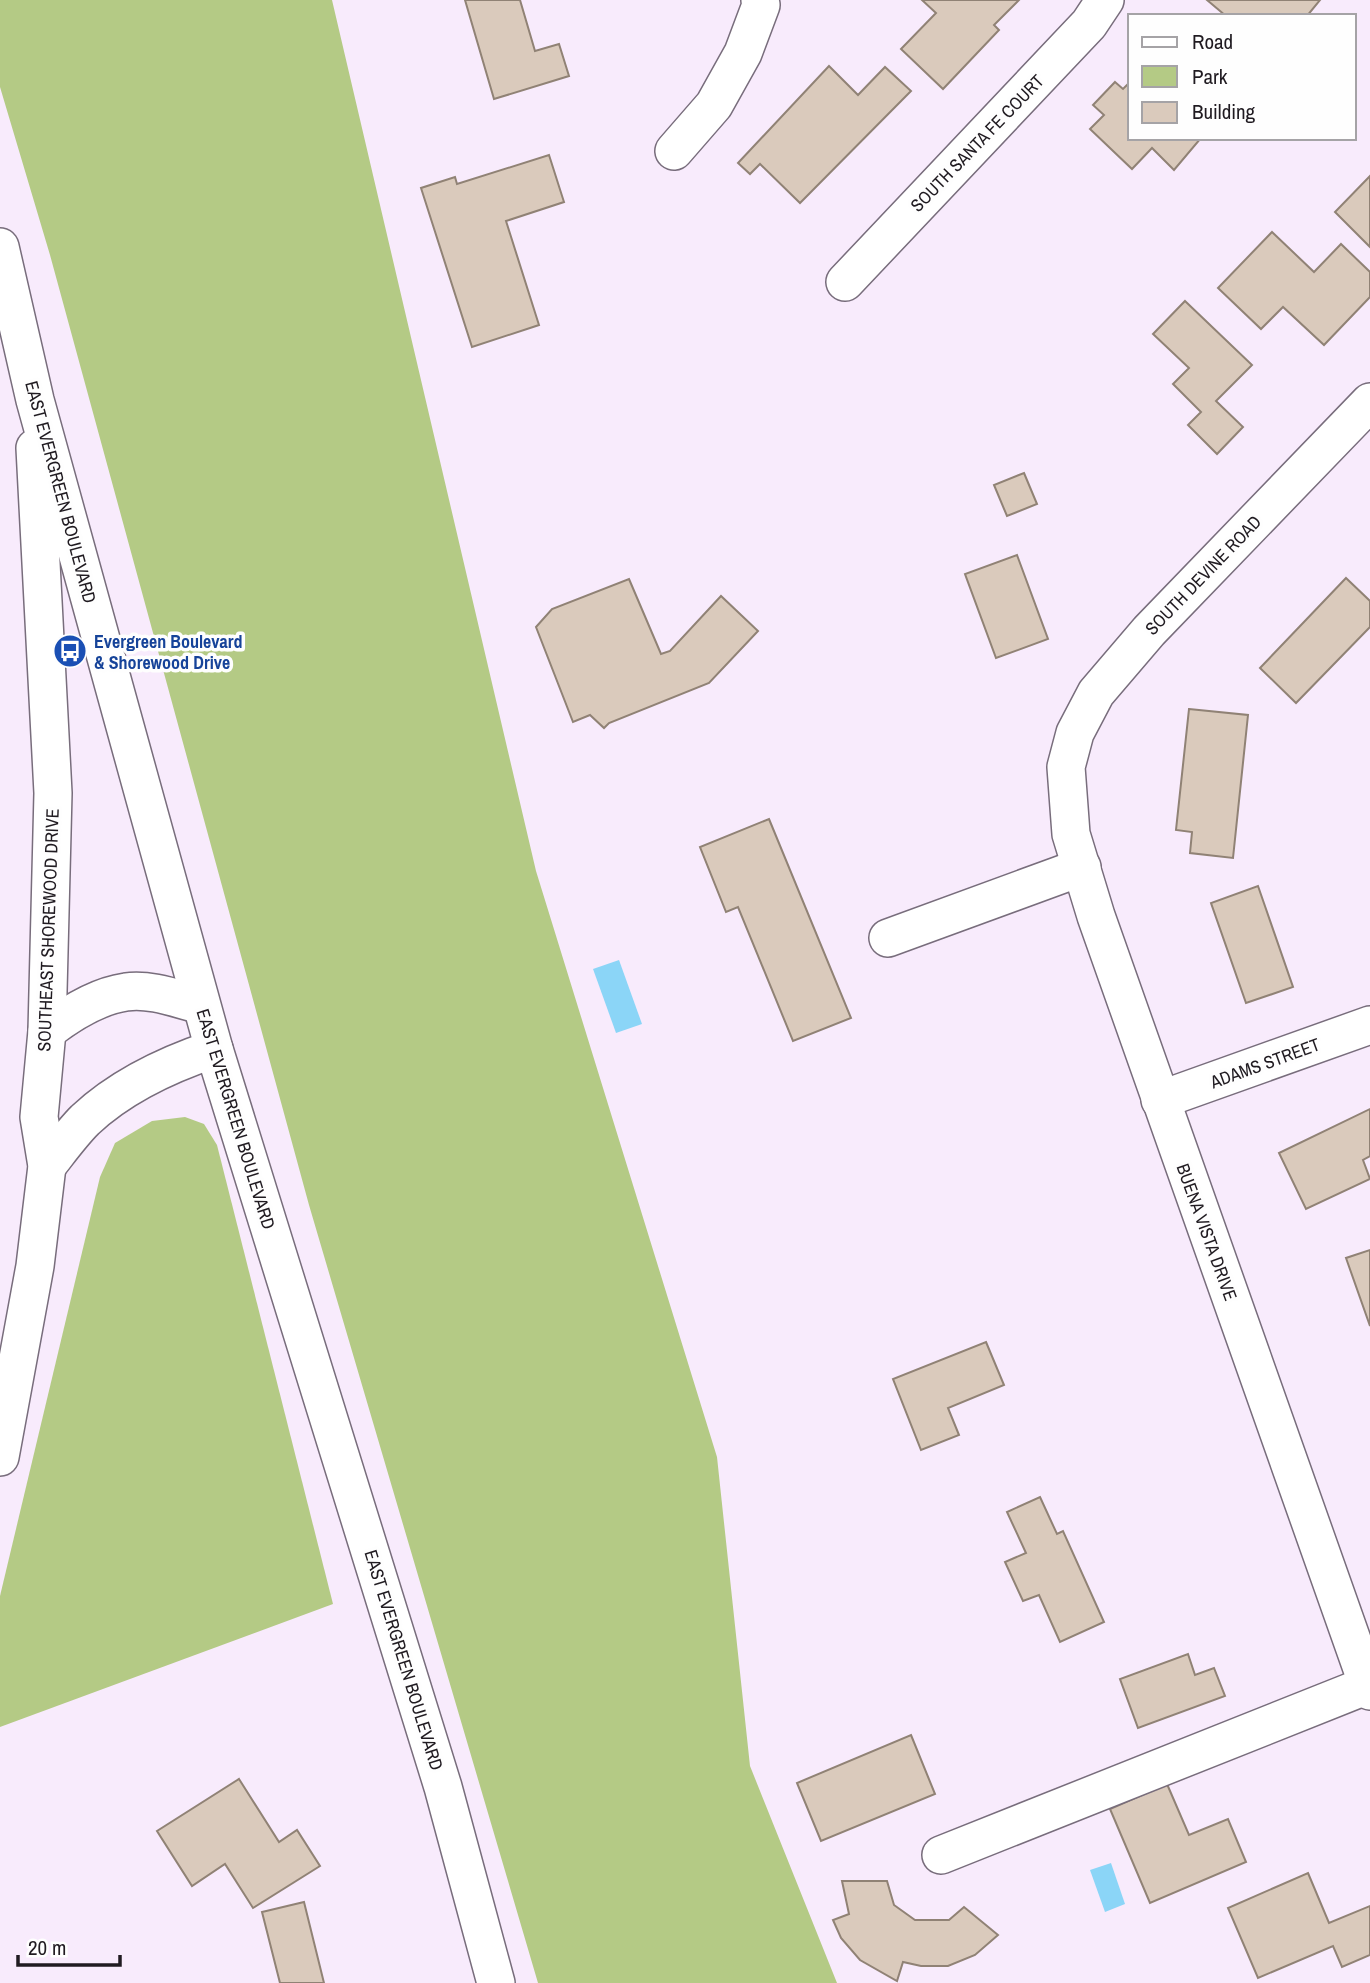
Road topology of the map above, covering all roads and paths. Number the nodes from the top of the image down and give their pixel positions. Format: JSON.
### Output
{"nodes":[{"id":1,"x":760,"y":0,"type":"edge"},
{"id":2,"x":1105,"y":0,"type":"edge"},
{"id":3,"x":674,"y":151,"type":"dead end"},
{"id":4,"x":0,"y":247,"type":"edge"},
{"id":5,"x":845,"y":282,"type":"dead end"},
{"id":6,"x":35,"y":400,"type":"junction"},
{"id":7,"x":1370,"y":402,"type":"edge"},
{"id":8,"x":1066,"y":767,"type":"joint"},
{"id":9,"x":1082,"y":867,"type":"junction"},
{"id":10,"x":888,"y":938,"type":"dead end"},
{"id":11,"x":201,"y":1005,"type":"junction"},
{"id":12,"x":1370,"y":1026,"type":"edge"},
{"id":13,"x":47,"y":1031,"type":"junction"},
{"id":14,"x":214,"y":1049,"type":"junction"},
{"id":15,"x":1160,"y":1100,"type":"junction"},
{"id":16,"x":47,"y":1167,"type":"junction"},
{"id":17,"x":0,"y":1457,"type":"edge"},
{"id":18,"x":1369,"y":1688,"type":"edge"},
{"id":19,"x":941,"y":1855,"type":"dead end"},
{"id":20,"x":496,"y":1983,"type":"edge"}],
"edges":[{"from":1,"to":3,"type":"street"},
{"from":2,"to":5,"type":"street","name":"SOUTH SANTA FE COURT"},
{"from":4,"to":6,"type":"street","name":"EAST EVERGREEN BOULEVARD"},
{"from":6,"to":11,"type":"street","name":"EAST EVERGREEN BOULEVARD"},
{"from":6,"to":13,"type":"street","name":"SOUTHEAST SHOREWOOD DRIVE"},
{"from":7,"to":8,"type":"street","name":"SOUTH DEVINE ROAD"},
{"from":8,"to":9,"type":"street","name":"BUENA VISTA DRIVE"},
{"from":9,"to":10,"type":"street"},
{"from":9,"to":15,"type":"street","name":"BUENA VISTA DRIVE"},
{"from":11,"to":13,"type":"street"},
{"from":11,"to":14,"type":"street","name":"EAST EVERGREEN BOULEVARD"},
{"from":12,"to":15,"type":"street","name":"ADAMS STREET"},
{"from":13,"to":16,"type":"street","name":"SOUTHEAST SHOREWOOD DRIVE"},
{"from":14,"to":16,"type":"street"},
{"from":14,"to":20,"type":"street","name":"EAST EVERGREEN BOULEVARD"},
{"from":15,"to":18,"type":"street","name":"BUENA VISTA DRIVE"},
{"from":16,"to":17,"type":"street","name":"SOUTHEAST SHOREWOOD DRIVE"},
{"from":18,"to":19,"type":"street"}]}
